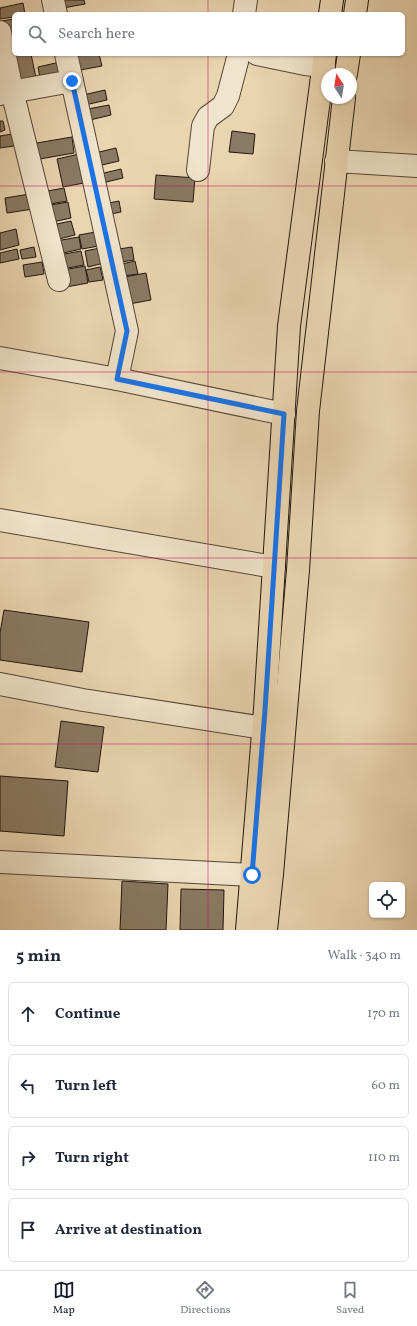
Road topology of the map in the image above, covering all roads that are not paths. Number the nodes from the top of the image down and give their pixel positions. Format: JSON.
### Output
{"nodes":[{"id":1,"x":53,"y":0,"type":"edge"},
{"id":2,"x":246,"y":0,"type":"edge"},
{"id":3,"x":332,"y":0,"type":"edge"},
{"id":4,"x":357,"y":0,"type":"edge"},
{"id":5,"x":56,"y":12,"type":"edge"},
{"id":6,"x":244,"y":12,"type":"edge"},
{"id":7,"x":330,"y":12,"type":"edge"},
{"id":8,"x":355,"y":12,"type":"edge"},
{"id":9,"x":0,"y":32,"type":"edge"},
{"id":10,"x":66,"y":56,"type":"edge"},
{"id":11,"x":238,"y":56,"type":"edge"},
{"id":12,"x":267,"y":56,"type":"edge"},
{"id":13,"x":349,"y":56,"type":"edge"},
{"id":14,"x":324,"y":60,"type":"edge"},
{"id":15,"x":347,"y":68,"type":"edge"},
{"id":16,"x":72,"y":81,"type":"junction"},
{"id":17,"x":6,"y":92,"type":"edge"},
{"id":18,"x":343,"y":104,"type":"edge"},
{"id":19,"x":336,"y":161,"type":"junction"},
{"id":20,"x":417,"y":166,"type":"edge"},
{"id":21,"x":198,"y":170,"type":"dead end"},
{"id":22,"x":59,"y":280,"type":"dead end"},
{"id":23,"x":0,"y":358,"type":"edge"},
{"id":24,"x":117,"y":379,"type":"junction"},
{"id":25,"x":284,"y":414,"type":"junction"},
{"id":26,"x":0,"y":520,"type":"edge"},
{"id":27,"x":274,"y":567,"type":"junction"},
{"id":28,"x":0,"y":684,"type":"edge"},
{"id":29,"x":264,"y":728,"type":"junction"},
{"id":30,"x":0,"y":862,"type":"edge"},
{"id":31,"x":252,"y":875,"type":"junction"},
{"id":32,"x":247,"y":930,"type":"edge"},
{"id":33,"x":266,"y":930,"type":"edge"}],
"edges":[{"from":1,"to":5,"type":"street"},
{"from":2,"to":6,"type":"street"},
{"from":3,"to":7,"type":"main road"},
{"from":4,"to":8,"type":"main road"},
{"from":9,"to":17,"type":"street"},
{"from":10,"to":16,"type":"street"},
{"from":11,"to":21,"type":"street"},
{"from":12,"to":14,"type":"street"},
{"from":13,"to":15,"type":"main road"},
{"from":14,"to":25,"type":"main road"},
{"from":16,"to":17,"type":"street"},
{"from":16,"to":24,"type":"street"},
{"from":17,"to":22,"type":"street"},
{"from":18,"to":19,"type":"main road"},
{"from":19,"to":20,"type":"street"},
{"from":19,"to":33,"type":"main road"},
{"from":23,"to":24,"type":"street"},
{"from":24,"to":25,"type":"street"},
{"from":25,"to":27,"type":"main road"},
{"from":26,"to":27,"type":"street"},
{"from":27,"to":29,"type":"main road"},
{"from":28,"to":29,"type":"street"},
{"from":29,"to":31,"type":"main road"},
{"from":30,"to":31,"type":"street"},
{"from":31,"to":32,"type":"main road"}]}
